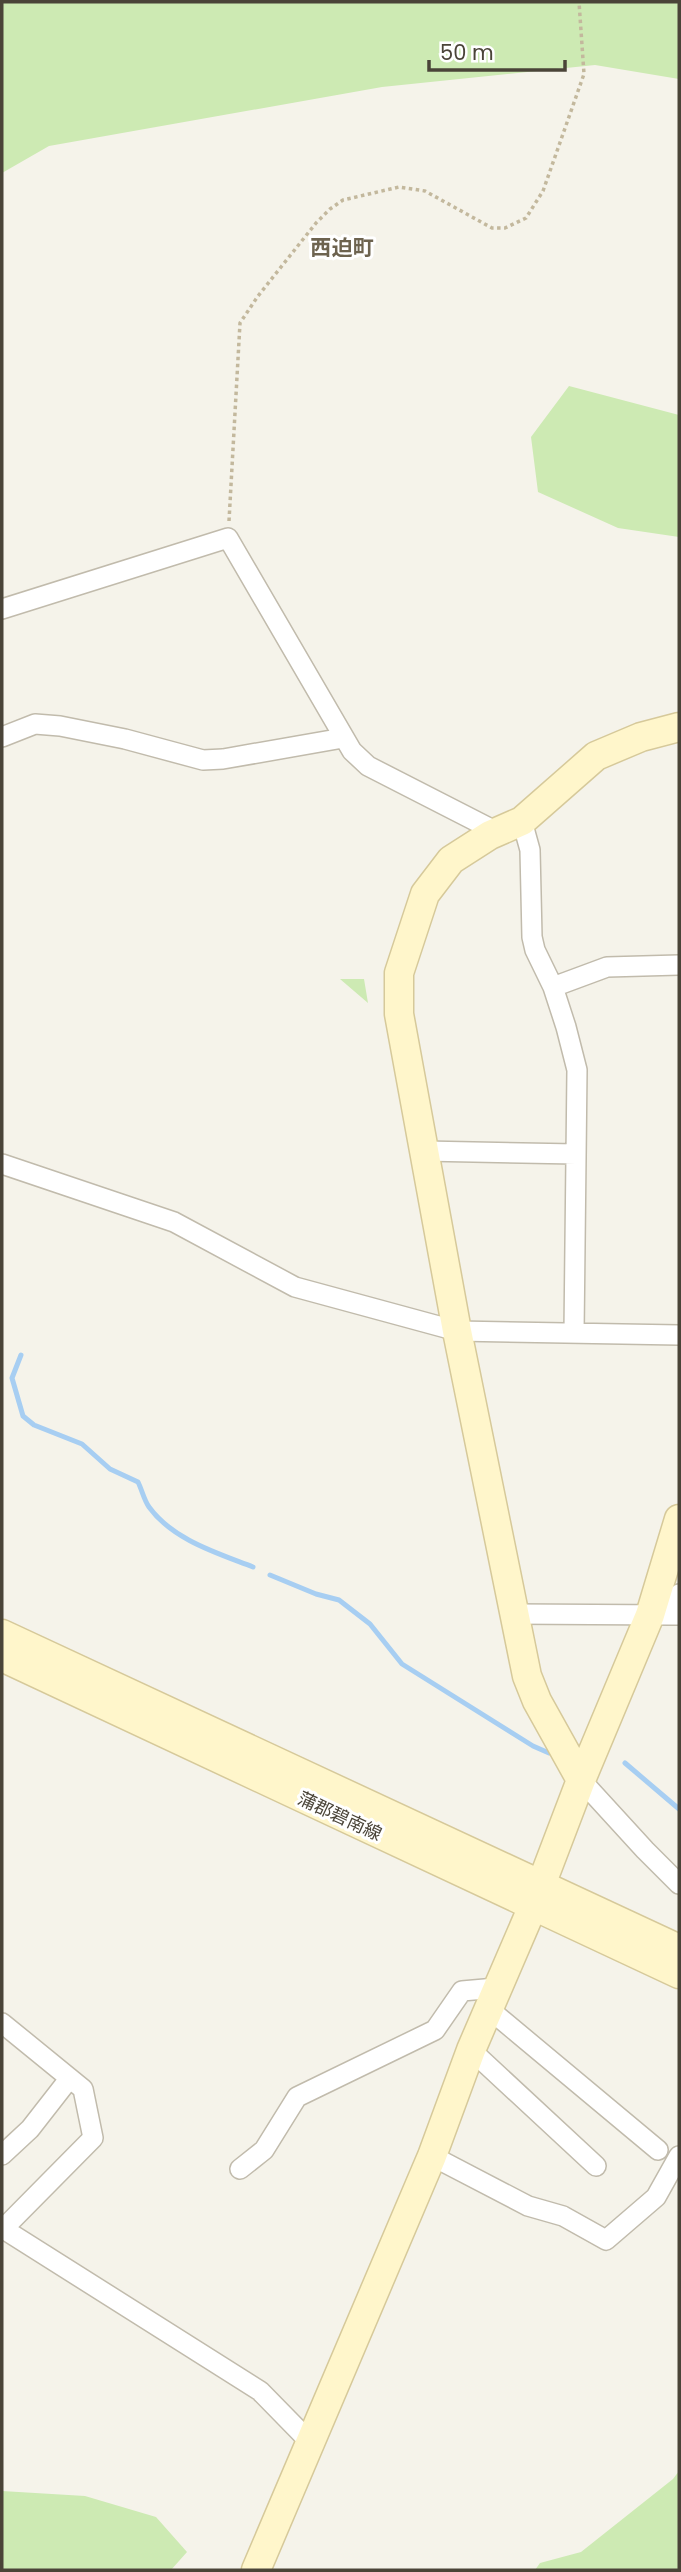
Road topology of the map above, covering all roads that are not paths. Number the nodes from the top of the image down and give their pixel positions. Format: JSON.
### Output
{"nodes":[{"id":1,"x":2,"y":609,"type":"edge"},
{"id":2,"x":679,"y":727,"type":"edge"},
{"id":3,"x":2,"y":737,"type":"edge"},
{"id":4,"x":343,"y":738,"type":"junction"},
{"id":5,"x":510,"y":826,"type":"junction"},
{"id":6,"x":679,"y":965,"type":"edge"},
{"id":7,"x":553,"y":987,"type":"junction"},
{"id":8,"x":424,"y":1151,"type":"junction"},
{"id":9,"x":576,"y":1154,"type":"junction"},
{"id":10,"x":2,"y":1164,"type":"edge"},
{"id":11,"x":457,"y":1331,"type":"junction"},
{"id":12,"x":574,"y":1333,"type":"junction"},
{"id":13,"x":679,"y":1335,"type":"edge"},
{"id":14,"x":679,"y":1519,"type":"edge"},
{"id":15,"x":679,"y":1594,"type":"edge"},
{"id":16,"x":514,"y":1614,"type":"junction"},
{"id":17,"x":667,"y":1615,"type":"edge"},
{"id":18,"x":2,"y":1634,"type":"edge"},
{"id":19,"x":2,"y":1657,"type":"edge"},
{"id":20,"x":581,"y":1780,"type":"junction"},
{"id":21,"x":679,"y":1884,"type":"edge"},
{"id":22,"x":536,"y":1895,"type":"junction"},
{"id":23,"x":679,"y":1949,"type":"edge"},
{"id":24,"x":679,"y":1974,"type":"edge"},
{"id":25,"x":493,"y":1999,"type":"junction"},
{"id":26,"x":2,"y":2023,"type":"edge"},
{"id":27,"x":471,"y":2050,"type":"junction"},
{"id":28,"x":69,"y":2079,"type":"junction"},
{"id":29,"x":658,"y":2150,"type":"dead end"},
{"id":30,"x":2,"y":2155,"type":"edge"},
{"id":31,"x":432,"y":2156,"type":"junction"},
{"id":32,"x":679,"y":2156,"type":"edge"},
{"id":33,"x":596,"y":2166,"type":"dead end"},
{"id":34,"x":240,"y":2169,"type":"dead end"},
{"id":35,"x":2,"y":2229,"type":"edge"},
{"id":36,"x":310,"y":2442,"type":"junction"},
{"id":37,"x":256,"y":2570,"type":"edge"}],
"edges":[{"from":1,"to":4,"type":"street"},
{"from":2,"to":5,"type":"street"},
{"from":3,"to":4,"type":"street"},
{"from":4,"to":5,"type":"street"},
{"from":5,"to":7,"type":"street"},
{"from":5,"to":8,"type":"street"},
{"from":6,"to":7,"type":"street"},
{"from":7,"to":9,"type":"street"},
{"from":8,"to":9,"type":"street"},
{"from":8,"to":11,"type":"street"},
{"from":9,"to":12,"type":"street"},
{"from":10,"to":11,"type":"street"},
{"from":11,"to":12,"type":"street"},
{"from":11,"to":16,"type":"street"},
{"from":12,"to":13,"type":"street"},
{"from":14,"to":17,"type":"street"},
{"from":15,"to":17,"type":"street"},
{"from":16,"to":17,"type":"street"},
{"from":16,"to":20,"type":"street"},
{"from":17,"to":20,"type":"street"},
{"from":18,"to":22,"type":"street","name":"蒲郡碧南線"},
{"from":19,"to":22,"type":"street","name":"蒲郡碧南線"},
{"from":20,"to":21,"type":"street"},
{"from":20,"to":22,"type":"street"},
{"from":22,"to":23,"type":"street","name":"蒲郡碧南線"},
{"from":22,"to":24,"type":"street","name":"蒲郡碧南線"},
{"from":22,"to":25,"type":"street"},
{"from":25,"to":27,"type":"street"},
{"from":25,"to":29,"type":"street"},
{"from":25,"to":34,"type":"street"},
{"from":26,"to":28,"type":"street"},
{"from":27,"to":31,"type":"street"},
{"from":27,"to":33,"type":"street"},
{"from":28,"to":30,"type":"street"},
{"from":28,"to":35,"type":"street"},
{"from":31,"to":32,"type":"street"},
{"from":31,"to":36,"type":"street"},
{"from":35,"to":36,"type":"street"},
{"from":36,"to":37,"type":"street"}]}
